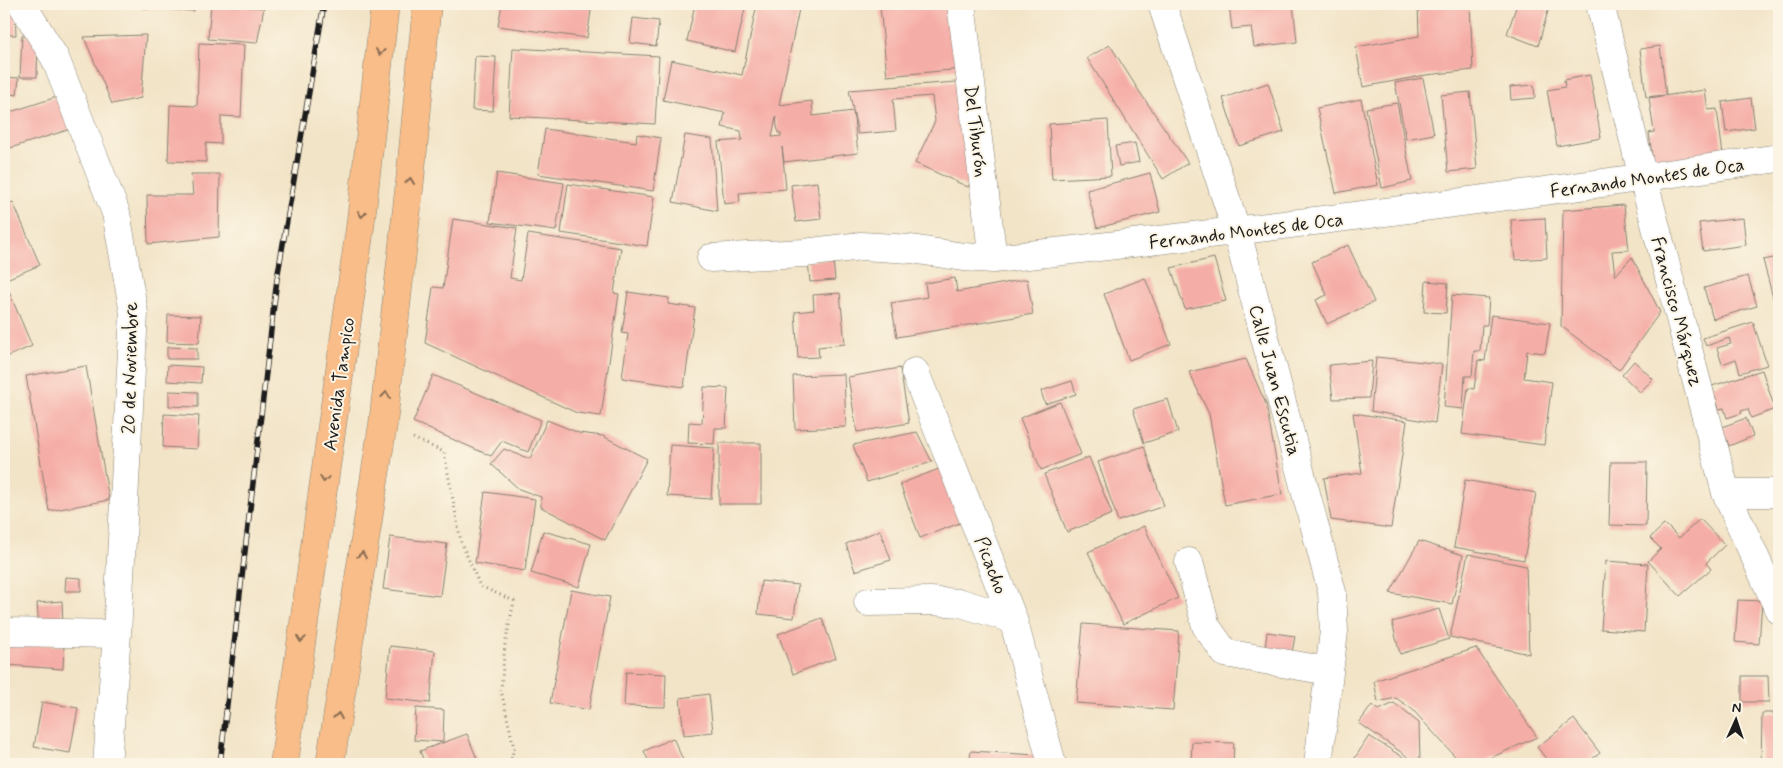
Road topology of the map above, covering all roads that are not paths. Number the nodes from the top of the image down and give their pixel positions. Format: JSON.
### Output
{"nodes":[{"id":1,"x":22,"y":4,"type":"edge"},
{"id":2,"x":385,"y":4,"type":"edge"},
{"id":3,"x":427,"y":4,"type":"edge"},
{"id":4,"x":961,"y":4,"type":"edge"},
{"id":5,"x":1162,"y":4,"type":"edge"},
{"id":6,"x":1600,"y":4,"type":"edge"},
{"id":7,"x":1779,"y":158,"type":"edge"},
{"id":8,"x":1642,"y":178,"type":"junction"},
{"id":9,"x":1237,"y":232,"type":"junction"},
{"id":10,"x":711,"y":258,"type":"dead end"},
{"id":11,"x":993,"y":259,"type":"junction"},
{"id":12,"x":915,"y":372,"type":"dead end"},
{"id":13,"x":1726,"y":493,"type":"junction"},
{"id":14,"x":1779,"y":493,"type":"edge"},
{"id":15,"x":1189,"y":562,"type":"dead end"},
{"id":16,"x":868,"y":602,"type":"dead end"},
{"id":17,"x":1779,"y":610,"type":"edge"},
{"id":18,"x":1013,"y":619,"type":"junction"},
{"id":19,"x":4,"y":632,"type":"edge"},
{"id":20,"x":117,"y":634,"type":"junction"},
{"id":21,"x":1329,"y":671,"type":"junction"},
{"id":22,"x":107,"y":764,"type":"edge"},
{"id":23,"x":284,"y":764,"type":"edge"},
{"id":24,"x":330,"y":764,"type":"edge"},
{"id":25,"x":1052,"y":764,"type":"edge"},
{"id":26,"x":1318,"y":764,"type":"edge"}],
"edges":[{"from":1,"to":20,"type":"street","name":"20 de Noviembre"},
{"from":2,"to":23,"type":"main road","name":"Avenida Tampico","one_way":true},
{"from":24,"to":3,"type":"main road","one_way":true},
{"from":4,"to":11,"type":"street","name":"Del Tiburón"},
{"from":5,"to":9,"type":"street","name":"Calle Juan Escutia"},
{"from":6,"to":8,"type":"street","name":"Francisco Márquez"},
{"from":7,"to":8,"type":"street","name":"Fernando Montes de Oca"},
{"from":8,"to":9,"type":"street","name":"Fernando Montes de Oca"},
{"from":8,"to":13,"type":"street","name":"Francisco Márquez"},
{"from":9,"to":11,"type":"street","name":"Fernando Montes de Oca"},
{"from":9,"to":21,"type":"street","name":"Calle Juan Escutia"},
{"from":10,"to":11,"type":"street","name":"Fernando Montes de Oca"},
{"from":12,"to":18,"type":"street","name":"Picacho"},
{"from":13,"to":14,"type":"street"},
{"from":13,"to":17,"type":"street","name":"Francisco Márquez"},
{"from":15,"to":21,"type":"street"},
{"from":16,"to":18,"type":"street"},
{"from":18,"to":25,"type":"street","name":"Picacho"},
{"from":19,"to":20,"type":"street"},
{"from":20,"to":22,"type":"street","name":"20 de Noviembre"},
{"from":21,"to":26,"type":"street","name":"Calle Juan Escutia"}]}
